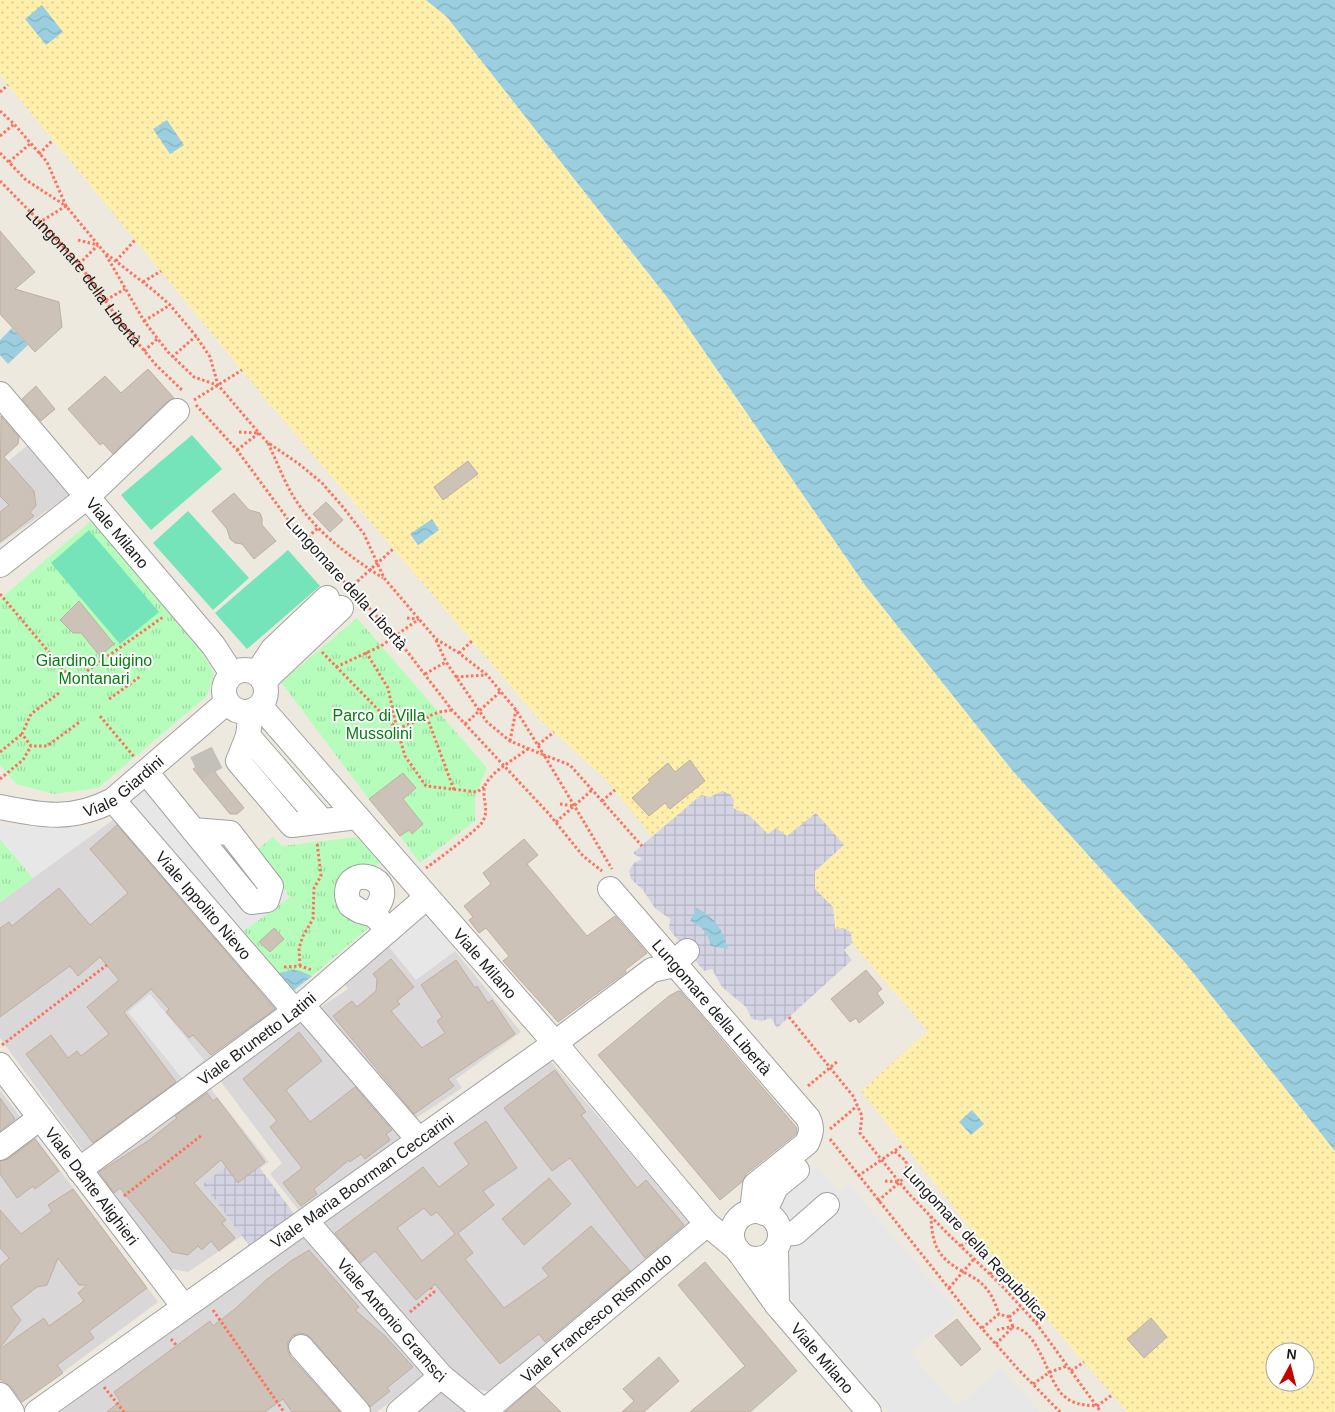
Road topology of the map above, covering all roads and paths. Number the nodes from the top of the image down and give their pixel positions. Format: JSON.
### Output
{"nodes":[{"id":1,"x":8,"y":85,"type":"dead end"},
{"id":2,"x":0,"y":92,"type":"edge"},
{"id":3,"x":0,"y":111,"type":"edge"},
{"id":4,"x":14,"y":124,"type":"junction"},
{"id":5,"x":0,"y":136,"type":"edge"},
{"id":6,"x":53,"y":140,"type":"dead end"},
{"id":7,"x":30,"y":143,"type":"junction"},
{"id":8,"x":0,"y":153,"type":"edge"},
{"id":9,"x":40,"y":154,"type":"junction"},
{"id":10,"x":9,"y":162,"type":"junction"},
{"id":11,"x":0,"y":182,"type":"edge"},
{"id":12,"x":66,"y":206,"type":"junction"},
{"id":13,"x":40,"y":222,"type":"junction"},
{"id":14,"x":78,"y":240,"type":"dead end"},
{"id":15,"x":135,"y":240,"type":"dead end"},
{"id":16,"x":98,"y":245,"type":"junction"},
{"id":17,"x":104,"y":252,"type":"junction"},
{"id":18,"x":116,"y":261,"type":"junction"},
{"id":19,"x":78,"y":264,"type":"junction"},
{"id":20,"x":161,"y":271,"type":"dead end"},
{"id":21,"x":144,"y":282,"type":"junction"},
{"id":22,"x":125,"y":289,"type":"junction"},
{"id":23,"x":106,"y":300,"type":"junction"},
{"id":24,"x":170,"y":305,"type":"junction"},
{"id":25,"x":144,"y":321,"type":"junction"},
{"id":26,"x":196,"y":336,"type":"junction"},
{"id":27,"x":157,"y":339,"type":"junction"},
{"id":28,"x":144,"y":350,"type":"junction"},
{"id":29,"x":172,"y":356,"type":"junction"},
{"id":30,"x":242,"y":370,"type":"dead end"},
{"id":31,"x":218,"y":385,"type":"junction"},
{"id":32,"x":0,"y":394,"type":"edge"},
{"id":33,"x":183,"y":413,"type":"junction"},
{"id":34,"x":239,"y":432,"type":"dead end"},
{"id":35,"x":259,"y":433,"type":"junction"},
{"id":36,"x":267,"y":442,"type":"junction"},
{"id":37,"x":237,"y":450,"type":"junction"},
{"id":38,"x":87,"y":497,"type":"junction"},
{"id":39,"x":318,"y":528,"type":"junction"},
{"id":40,"x":304,"y":540,"type":"junction"},
{"id":41,"x":393,"y":548,"type":"dead end"},
{"id":42,"x":2,"y":560,"type":"edge"},
{"id":43,"x":377,"y":564,"type":"junction"},
{"id":44,"x":370,"y":570,"type":"junction"},
{"id":45,"x":384,"y":578,"type":"junction"},
{"id":46,"x":0,"y":594,"type":"edge"},
{"id":47,"x":340,"y":598,"type":"junction"},
{"id":48,"x":180,"y":605,"type":"junction"},
{"id":49,"x":408,"y":618,"type":"dead end"},
{"id":50,"x":419,"y":619,"type":"junction"},
{"id":51,"x":396,"y":636,"type":"junction"},
{"id":52,"x":310,"y":638,"type":"junction"},
{"id":53,"x":436,"y":639,"type":"junction"},
{"id":54,"x":472,"y":641,"type":"dead end"},
{"id":55,"x":366,"y":652,"type":"junction"},
{"id":56,"x":459,"y":652,"type":"junction"},
{"id":57,"x":446,"y":662,"type":"junction"},
{"id":58,"x":336,"y":667,"type":"junction"},
{"id":59,"x":87,"y":671,"type":"dead end"},
{"id":60,"x":232,"y":674,"type":"junction"},
{"id":61,"x":425,"y":674,"type":"junction"},
{"id":62,"x":487,"y":675,"type":"junction"},
{"id":63,"x":69,"y":676,"type":"dead end"},
{"id":64,"x":141,"y":676,"type":"dead end"},
{"id":65,"x":456,"y":676,"type":"junction"},
{"id":66,"x":260,"y":677,"type":"junction"},
{"id":67,"x":501,"y":692,"type":"junction"},
{"id":68,"x":59,"y":693,"type":"dead end"},
{"id":69,"x":109,"y":699,"type":"dead end"},
{"id":70,"x":227,"y":702,"type":"junction"},
{"id":71,"x":255,"y":708,"type":"junction"},
{"id":72,"x":452,"y":710,"type":"junction"},
{"id":73,"x":516,"y":710,"type":"junction"},
{"id":74,"x":479,"y":711,"type":"junction"},
{"id":75,"x":100,"y":716,"type":"dead end"},
{"id":76,"x":427,"y":717,"type":"junction"},
{"id":77,"x":81,"y":721,"type":"dead end"},
{"id":78,"x":465,"y":724,"type":"junction"},
{"id":79,"x":397,"y":729,"type":"junction"},
{"id":80,"x":554,"y":732,"type":"dead end"},
{"id":81,"x":22,"y":734,"type":"junction"},
{"id":82,"x":510,"y":741,"type":"junction"},
{"id":83,"x":538,"y":745,"type":"junction"},
{"id":84,"x":31,"y":746,"type":"junction"},
{"id":85,"x":528,"y":749,"type":"junction"},
{"id":86,"x":0,"y":752,"type":"edge"},
{"id":87,"x":544,"y":755,"type":"junction"},
{"id":88,"x":504,"y":767,"type":"junction"},
{"id":89,"x":146,"y":772,"type":"junction"},
{"id":90,"x":0,"y":779,"type":"edge"},
{"id":91,"x":484,"y":788,"type":"junction"},
{"id":92,"x":454,"y":790,"type":"junction"},
{"id":93,"x":592,"y":790,"type":"junction"},
{"id":94,"x":615,"y":790,"type":"dead end"},
{"id":95,"x":113,"y":800,"type":"junction"},
{"id":96,"x":602,"y":800,"type":"junction"},
{"id":97,"x":560,"y":804,"type":"dead end"},
{"id":98,"x":574,"y":806,"type":"junction"},
{"id":99,"x":0,"y":807,"type":"edge"},
{"id":100,"x":357,"y":817,"type":"junction"},
{"id":101,"x":318,"y":821,"type":"junction"},
{"id":102,"x":556,"y":822,"type":"junction"},
{"id":103,"x":193,"y":830,"type":"dead end"},
{"id":104,"x":642,"y":846,"type":"dead end"},
{"id":105,"x":610,"y":878,"type":"junction"},
{"id":106,"x":420,"y":889,"type":"junction"},
{"id":107,"x":377,"y":907,"type":"dead end"},
{"id":108,"x":388,"y":930,"type":"junction"},
{"id":109,"x":680,"y":957,"type":"junction"},
{"id":110,"x":107,"y":965,"type":"dead end"},
{"id":111,"x":300,"y":966,"type":"junction"},
{"id":112,"x":266,"y":977,"type":"junction"},
{"id":113,"x":328,"y":983,"type":"junction"},
{"id":114,"x":299,"y":1008,"type":"junction"},
{"id":115,"x":788,"y":1017,"type":"dead end"},
{"id":116,"x":555,"y":1043,"type":"junction"},
{"id":117,"x":0,"y":1047,"type":"edge"},
{"id":118,"x":838,"y":1061,"type":"dead end"},
{"id":119,"x":0,"y":1066,"type":"edge"},
{"id":120,"x":830,"y":1068,"type":"junction"},
{"id":121,"x":792,"y":1099,"type":"junction"},
{"id":122,"x":857,"y":1106,"type":"junction"},
{"id":123,"x":40,"y":1118,"type":"junction"},
{"id":124,"x":819,"y":1129,"type":"junction"},
{"id":125,"x":202,"y":1135,"type":"dead end"},
{"id":126,"x":419,"y":1140,"type":"junction"},
{"id":127,"x":903,"y":1144,"type":"dead end"},
{"id":128,"x":0,"y":1148,"type":"edge"},
{"id":129,"x":824,"y":1148,"type":"joint"},
{"id":130,"x":894,"y":1151,"type":"junction"},
{"id":131,"x":882,"y":1159,"type":"junction"},
{"id":132,"x":79,"y":1170,"type":"junction"},
{"id":133,"x":858,"y":1176,"type":"junction"},
{"id":134,"x":885,"y":1180,"type":"dead end"},
{"id":135,"x":900,"y":1182,"type":"junction"},
{"id":136,"x":878,"y":1201,"type":"junction"},
{"id":137,"x":827,"y":1205,"type":"dead end"},
{"id":138,"x":109,"y":1208,"type":"junction"},
{"id":139,"x":751,"y":1215,"type":"junction"},
{"id":140,"x":931,"y":1216,"type":"junction"},
{"id":141,"x":306,"y":1221,"type":"junction"},
{"id":142,"x":707,"y":1224,"type":"junction"},
{"id":143,"x":976,"y":1235,"type":"dead end"},
{"id":144,"x":778,"y":1241,"type":"junction"},
{"id":145,"x":961,"y":1246,"type":"junction"},
{"id":146,"x":737,"y":1249,"type":"junction"},
{"id":147,"x":974,"y":1259,"type":"junction"},
{"id":148,"x":1001,"y":1266,"type":"dead end"},
{"id":149,"x":963,"y":1272,"type":"junction"},
{"id":150,"x":990,"y":1274,"type":"junction"},
{"id":151,"x":431,"y":1288,"type":"dead end"},
{"id":152,"x":949,"y":1288,"type":"junction"},
{"id":153,"x":193,"y":1301,"type":"junction"},
{"id":154,"x":776,"y":1305,"type":"junction"},
{"id":155,"x":1021,"y":1307,"type":"junction"},
{"id":156,"x":999,"y":1314,"type":"junction"},
{"id":157,"x":1009,"y":1317,"type":"junction"},
{"id":158,"x":1045,"y":1317,"type":"dead end"},
{"id":159,"x":1036,"y":1323,"type":"junction"},
{"id":160,"x":396,"y":1324,"type":"junction"},
{"id":161,"x":1013,"y":1327,"type":"junction"},
{"id":162,"x":982,"y":1328,"type":"junction"},
{"id":163,"x":997,"y":1330,"type":"dead end"},
{"id":164,"x":996,"y":1344,"type":"junction"},
{"id":165,"x":301,"y":1347,"type":"dead end"},
{"id":166,"x":1084,"y":1362,"type":"dead end"},
{"id":167,"x":1068,"y":1366,"type":"junction"},
{"id":168,"x":1071,"y":1371,"type":"junction"},
{"id":169,"x":1050,"y":1372,"type":"junction"},
{"id":170,"x":92,"y":1373,"type":"junction"},
{"id":171,"x":441,"y":1376,"type":"junction"},
{"id":172,"x":1033,"y":1384,"type":"junction"},
{"id":173,"x":1112,"y":1395,"type":"dead end"},
{"id":174,"x":0,"y":1396,"type":"edge"},
{"id":175,"x":1097,"y":1406,"type":"junction"},
{"id":176,"x":12,"y":1412,"type":"edge"},
{"id":177,"x":37,"y":1412,"type":"edge"},
{"id":178,"x":124,"y":1412,"type":"edge"},
{"id":179,"x":284,"y":1412,"type":"edge"},
{"id":180,"x":358,"y":1412,"type":"edge"},
{"id":181,"x":399,"y":1412,"type":"edge"},
{"id":182,"x":485,"y":1412,"type":"edge"},
{"id":183,"x":869,"y":1412,"type":"edge"},
{"id":184,"x":1060,"y":1412,"type":"edge"},
{"id":185,"x":1102,"y":1412,"type":"edge"}],
"edges":[{"from":1,"to":2,"type":"path"},
{"from":3,"to":4,"type":"path","name":"Lungomare della Libertà"},
{"from":4,"to":5,"type":"path"},
{"from":4,"to":7,"type":"path","name":"Lungomare della Libertà"},
{"from":6,"to":9,"type":"path"},
{"from":7,"to":9,"type":"path","name":"Lungomare della Libertà"},
{"from":7,"to":10,"type":"path"},
{"from":8,"to":10,"type":"path"},
{"from":9,"to":12,"type":"path","name":"Lungomare della Libertà"},
{"from":10,"to":12,"type":"path"},
{"from":11,"to":13,"type":"path","name":"Lungomare della Libertà"},
{"from":12,"to":13,"type":"path"},
{"from":12,"to":16,"type":"path","name":"Lungomare della Libertà"},
{"from":13,"to":19,"type":"path","name":"Lungomare della Libertà"},
{"from":14,"to":16,"type":"path"},
{"from":15,"to":18,"type":"path"},
{"from":16,"to":17,"type":"path","name":"Lungomare della Libertà"},
{"from":16,"to":19,"type":"path"},
{"from":17,"to":18,"type":"path","name":"Lungomare della Libertà"},
{"from":17,"to":22,"type":"path"},
{"from":18,"to":21,"type":"path","name":"Lungomare della Libertà"},
{"from":19,"to":23,"type":"path","name":"Lungomare della Libertà"},
{"from":20,"to":21,"type":"path"},
{"from":21,"to":24,"type":"path","name":"Lungomare della Libertà"},
{"from":22,"to":23,"type":"path"},
{"from":22,"to":25,"type":"path"},
{"from":23,"to":28,"type":"path","name":"Lungomare della Libertà"},
{"from":24,"to":25,"type":"path"},
{"from":24,"to":26,"type":"path","name":"Lungomare della Libertà"},
{"from":25,"to":27,"type":"path"},
{"from":26,"to":29,"type":"path"},
{"from":26,"to":31,"type":"path","name":"Lungomare della Libertà"},
{"from":27,"to":28,"type":"path"},
{"from":27,"to":29,"type":"path"},
{"from":28,"to":33,"type":"path","name":"Lungomare della Libertà"},
{"from":29,"to":31,"type":"path"},
{"from":30,"to":31,"type":"path"},
{"from":31,"to":33,"type":"path"},
{"from":31,"to":35,"type":"path","name":"Lungomare della Libertà"},
{"from":32,"to":38,"type":"street","name":"Viale Milano"},
{"from":33,"to":37,"type":"path","name":"Lungomare della Libertà"},
{"from":33,"to":38,"type":"street"},
{"from":34,"to":35,"type":"path"},
{"from":35,"to":36,"type":"path","name":"Lungomare della Libertà"},
{"from":35,"to":37,"type":"path"},
{"from":36,"to":39,"type":"path"},
{"from":36,"to":43,"type":"path","name":"Lungomare della Libertà"},
{"from":37,"to":40,"type":"path","name":"Lungomare della Libertà"},
{"from":38,"to":42,"type":"street"},
{"from":38,"to":48,"type":"street","name":"Viale Milano"},
{"from":39,"to":40,"type":"path"},
{"from":39,"to":44,"type":"path"},
{"from":40,"to":47,"type":"path","name":"Lungomare della Libertà"},
{"from":41,"to":43,"type":"path"},
{"from":43,"to":44,"type":"path"},
{"from":43,"to":45,"type":"path","name":"Lungomare della Libertà"},
{"from":44,"to":45,"type":"path"},
{"from":44,"to":47,"type":"path"},
{"from":45,"to":50,"type":"path","name":"Lungomare della Libertà"},
{"from":46,"to":63,"type":"path"},
{"from":47,"to":51,"type":"path","name":"Lungomare della Libertà"},
{"from":47,"to":52,"type":"street"},
{"from":47,"to":66,"type":"street"},
{"from":48,"to":59,"type":"path"},
{"from":48,"to":60,"type":"street","name":"Viale Milano"},
{"from":49,"to":50,"type":"path"},
{"from":50,"to":51,"type":"path"},
{"from":50,"to":53,"type":"path","name":"Lungomare della Libertà"},
{"from":51,"to":55,"type":"path"},
{"from":51,"to":61,"type":"path","name":"Lungomare della Libertà"},
{"from":52,"to":58,"type":"path"},
{"from":52,"to":66,"type":"street"},
{"from":53,"to":56,"type":"path","name":"Lungomare della Libertà"},
{"from":53,"to":57,"type":"path"},
{"from":54,"to":56,"type":"path"},
{"from":55,"to":58,"type":"path"},
{"from":55,"to":79,"type":"path"},
{"from":56,"to":62,"type":"path","name":"Lungomare della Libertà"},
{"from":57,"to":61,"type":"path"},
{"from":57,"to":65,"type":"path"},
{"from":58,"to":79,"type":"path"},
{"from":60,"to":66,"type":"street"},
{"from":60,"to":70,"type":"street"},
{"from":61,"to":72,"type":"path","name":"Lungomare della Libertà"},
{"from":62,"to":65,"type":"path"},
{"from":62,"to":67,"type":"path","name":"Lungomare della Libertà"},
{"from":64,"to":69,"type":"path"},
{"from":65,"to":74,"type":"path"},
{"from":66,"to":71,"type":"street"},
{"from":67,"to":73,"type":"path","name":"Lungomare della Libertà"},
{"from":67,"to":74,"type":"path"},
{"from":68,"to":81,"type":"path"},
{"from":70,"to":71,"type":"street"},
{"from":70,"to":89,"type":"street","name":"Viale Giardini"},
{"from":71,"to":100,"type":"street","name":"Viale Milano"},
{"from":71,"to":101,"type":"street"},
{"from":72,"to":76,"type":"path"},
{"from":72,"to":78,"type":"path","name":"Lungomare della Libertà"},
{"from":73,"to":82,"type":"path"},
{"from":73,"to":83,"type":"path","name":"Lungomare della Libertà"},
{"from":74,"to":78,"type":"path"},
{"from":74,"to":82,"type":"path"},
{"from":75,"to":89,"type":"path"},
{"from":76,"to":79,"type":"path"},
{"from":76,"to":92,"type":"path"},
{"from":77,"to":84,"type":"path"},
{"from":78,"to":88,"type":"path","name":"Lungomare della Libertà"},
{"from":79,"to":92,"type":"path"},
{"from":80,"to":83,"type":"path"},
{"from":81,"to":84,"type":"path"},
{"from":81,"to":86,"type":"path"},
{"from":82,"to":85,"type":"path"},
{"from":83,"to":87,"type":"path","name":"Lungomare della Libertà"},
{"from":84,"to":90,"type":"path"},
{"from":85,"to":87,"type":"path"},
{"from":85,"to":88,"type":"path"},
{"from":87,"to":93,"type":"path"},
{"from":87,"to":98,"type":"path","name":"Lungomare della Libertà"},
{"from":88,"to":91,"type":"path"},
{"from":88,"to":102,"type":"path","name":"Lungomare della Libertà"},
{"from":89,"to":95,"type":"street","name":"Viale Giardini"},
{"from":89,"to":103,"type":"street"},
{"from":91,"to":92,"type":"path"},
{"from":91,"to":106,"type":"path"},
{"from":93,"to":96,"type":"path"},
{"from":93,"to":98,"type":"path"},
{"from":94,"to":96,"type":"path"},
{"from":95,"to":99,"type":"street","name":"Viale Giardini"},
{"from":95,"to":112,"type":"street","name":"Viale Ippolito Nievo"},
{"from":96,"to":104,"type":"path"},
{"from":97,"to":98,"type":"path"},
{"from":98,"to":102,"type":"path"},
{"from":98,"to":105,"type":"path","name":"Lungomare della Libertà"},
{"from":100,"to":101,"type":"street"},
{"from":100,"to":106,"type":"street","name":"Viale Milano"},
{"from":101,"to":111,"type":"path"},
{"from":102,"to":105,"type":"path","name":"Lungomare della Libertà"},
{"from":105,"to":109,"type":"street","name":"Lungomare della Libertà"},
{"from":106,"to":108,"type":"street","name":"Viale Brunetto Latini"},
{"from":106,"to":116,"type":"street","name":"Viale Milano"},
{"from":107,"to":108,"type":"street"},
{"from":108,"to":113,"type":"street","name":"Viale Brunetto Latini"},
{"from":109,"to":116,"type":"street","name":"Viale Maria Boorman Ceccarini"},
{"from":109,"to":121,"type":"street","name":"Lungomare della Libertà"},
{"from":110,"to":117,"type":"path"},
{"from":111,"to":112,"type":"path"},
{"from":111,"to":113,"type":"path"},
{"from":112,"to":114,"type":"street","name":"Viale Ippolito Nievo"},
{"from":113,"to":114,"type":"street","name":"Viale Brunetto Latini"},
{"from":114,"to":126,"type":"street","name":"Viale Ippolito Nievo"},
{"from":114,"to":132,"type":"street","name":"Viale Brunetto Latini"},
{"from":115,"to":120,"type":"path","name":"Lungomare della Repubblica"},
{"from":116,"to":126,"type":"street","name":"Viale Maria Boorman Ceccarini"},
{"from":116,"to":142,"type":"street","name":"Viale Milano"},
{"from":118,"to":120,"type":"path"},
{"from":119,"to":123,"type":"street","name":"Viale Dante Alighieri"},
{"from":120,"to":121,"type":"path"},
{"from":120,"to":122,"type":"path","name":"Lungomare della Repubblica"},
{"from":121,"to":124,"type":"street","name":"Lungomare della Libertà"},
{"from":122,"to":124,"type":"path"},
{"from":122,"to":131,"type":"path","name":"Lungomare della Repubblica"},
{"from":123,"to":128,"type":"street"},
{"from":123,"to":132,"type":"street","name":"Viale Dante Alighieri"},
{"from":124,"to":139,"type":"street"},
{"from":125,"to":138,"type":"path"},
{"from":126,"to":141,"type":"street","name":"Viale Maria Boorman Ceccarini"},
{"from":127,"to":130,"type":"path"},
{"from":129,"to":133,"type":"path"},
{"from":129,"to":139,"type":"street"},
{"from":130,"to":131,"type":"path"},
{"from":130,"to":135,"type":"path"},
{"from":131,"to":133,"type":"path"},
{"from":131,"to":135,"type":"path","name":"Lungomare della Repubblica"},
{"from":132,"to":138,"type":"street","name":"Viale Dante Alighieri"},
{"from":133,"to":136,"type":"path"},
{"from":134,"to":135,"type":"path"},
{"from":135,"to":136,"type":"path"},
{"from":135,"to":140,"type":"path","name":"Lungomare della Repubblica"},
{"from":136,"to":152,"type":"path"},
{"from":137,"to":144,"type":"street"},
{"from":138,"to":153,"type":"street","name":"Viale Dante Alighieri"},
{"from":139,"to":142,"type":"street"},
{"from":139,"to":144,"type":"street"},
{"from":139,"to":146,"type":"street"},
{"from":140,"to":145,"type":"path","name":"Lungomare della Repubblica"},
{"from":140,"to":149,"type":"path"},
{"from":141,"to":153,"type":"street","name":"Viale Maria Boorman Ceccarini"},
{"from":141,"to":160,"type":"street","name":"Viale Antonio Gramsci"},
{"from":142,"to":146,"type":"street","name":"Viale Milano"},
{"from":142,"to":182,"type":"street","name":"Viale Francesco Rismondo"},
{"from":143,"to":145,"type":"path"},
{"from":144,"to":146,"type":"street"},
{"from":144,"to":154,"type":"street"},
{"from":145,"to":147,"type":"path","name":"Lungomare della Repubblica"},
{"from":146,"to":154,"type":"street","name":"Viale Milano"},
{"from":147,"to":149,"type":"path"},
{"from":147,"to":150,"type":"path","name":"Lungomare della Repubblica"},
{"from":148,"to":150,"type":"path"},
{"from":149,"to":152,"type":"path"},
{"from":149,"to":156,"type":"path"},
{"from":150,"to":155,"type":"path","name":"Lungomare della Repubblica"},
{"from":151,"to":160,"type":"path"},
{"from":152,"to":162,"type":"path"},
{"from":153,"to":170,"type":"street","name":"Viale Maria Boorman Ceccarini"},
{"from":153,"to":179,"type":"path"},
{"from":154,"to":183,"type":"street","name":"Viale Milano"},
{"from":155,"to":157,"type":"path"},
{"from":155,"to":159,"type":"path","name":"Lungomare della Repubblica"},
{"from":156,"to":157,"type":"path"},
{"from":156,"to":162,"type":"path"},
{"from":157,"to":161,"type":"path"},
{"from":158,"to":159,"type":"path"},
{"from":159,"to":167,"type":"path","name":"Lungomare della Repubblica"},
{"from":160,"to":171,"type":"street","name":"Viale Antonio Gramsci"},
{"from":161,"to":163,"type":"path"},
{"from":161,"to":164,"type":"path"},
{"from":161,"to":169,"type":"path"},
{"from":162,"to":164,"type":"path"},
{"from":164,"to":172,"type":"path"},
{"from":165,"to":180,"type":"street"},
{"from":166,"to":168,"type":"path"},
{"from":167,"to":168,"type":"path","name":"Lungomare della Repubblica"},
{"from":167,"to":169,"type":"path"},
{"from":168,"to":175,"type":"path","name":"Lungomare della Repubblica"},
{"from":169,"to":172,"type":"path"},
{"from":169,"to":175,"type":"path"},
{"from":170,"to":177,"type":"street","name":"Viale Maria Boorman Ceccarini"},
{"from":170,"to":178,"type":"path"},
{"from":171,"to":181,"type":"street"},
{"from":171,"to":182,"type":"street","name":"Viale Antonio Gramsci"},
{"from":172,"to":184,"type":"path"},
{"from":173,"to":175,"type":"path"},
{"from":174,"to":176,"type":"street"},
{"from":175,"to":185,"type":"path","name":"Lungomare della Repubblica"}]}
